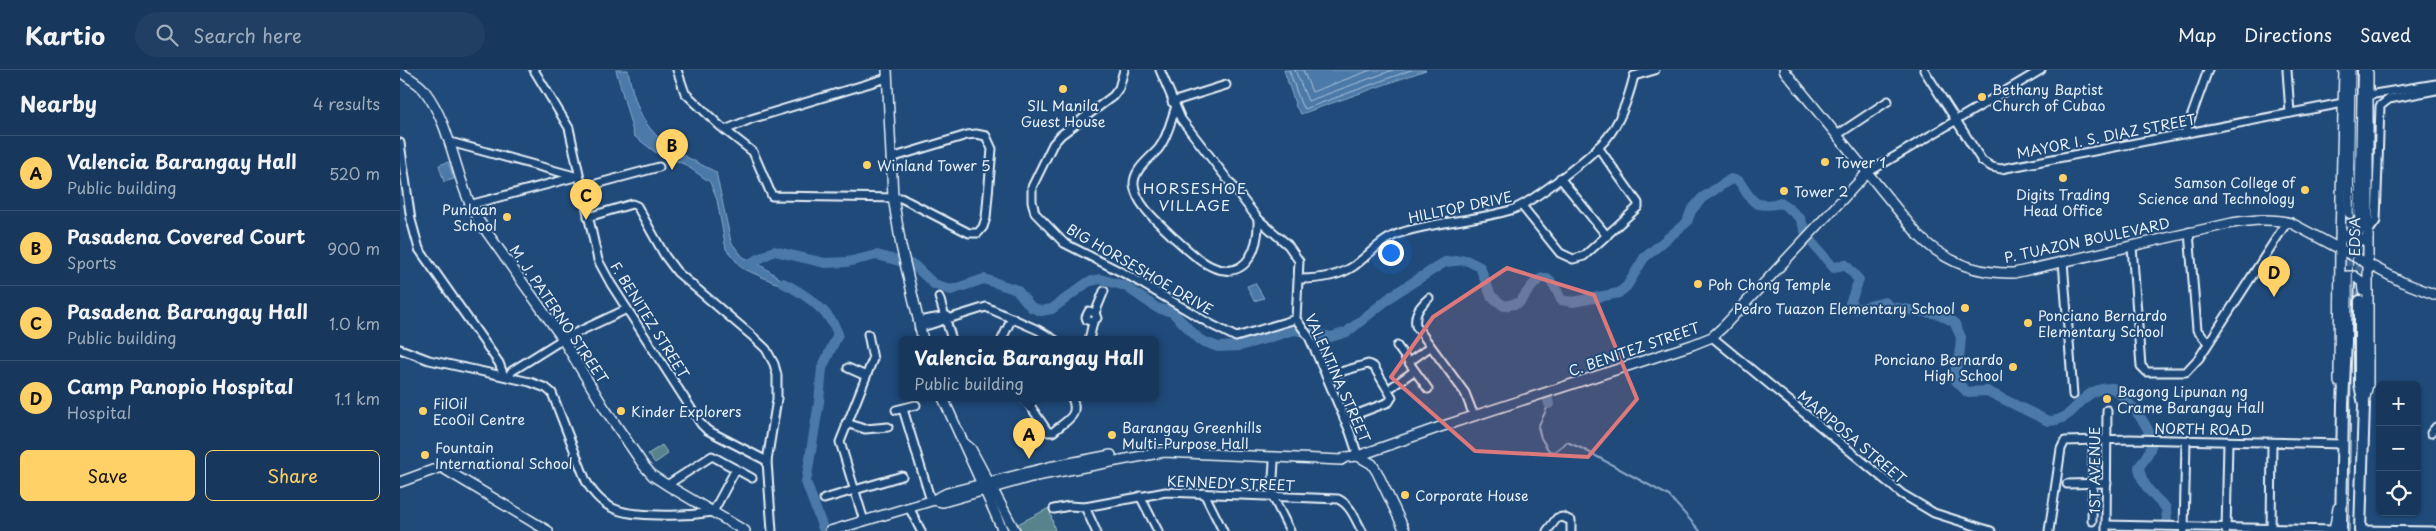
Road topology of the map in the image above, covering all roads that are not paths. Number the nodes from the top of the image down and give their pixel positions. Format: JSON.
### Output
{"nodes":[{"id":1,"x":534,"y":70,"type":"edge"},
{"id":2,"x":678,"y":70,"type":"edge"},
{"id":3,"x":1124,"y":70,"type":"edge"},
{"id":4,"x":1160,"y":70,"type":"edge"},
{"id":5,"x":1655,"y":70,"type":"edge"},
{"id":6,"x":2042,"y":70,"type":"edge"},
{"id":7,"x":2208,"y":70,"type":"edge"},
{"id":8,"x":2287,"y":70,"type":"edge"},
{"id":9,"x":2344,"y":70,"type":"edge"},
{"id":10,"x":2351,"y":70,"type":"edge"},
{"id":11,"x":2363,"y":70,"type":"edge"},
{"id":12,"x":2368,"y":70,"type":"edge"},
{"id":13,"x":1786,"y":71,"type":"edge"},
{"id":14,"x":1927,"y":71,"type":"edge"},
{"id":15,"x":400,"y":72,"type":"edge"},
{"id":16,"x":1633,"y":73,"type":"edge"},
{"id":17,"x":887,"y":74,"type":"edge"},
{"id":18,"x":2436,"y":84,"type":"edge"},
{"id":19,"x":1226,"y":85,"type":"dead end"},
{"id":20,"x":2436,"y":90,"type":"edge"},
{"id":21,"x":2368,"y":96,"type":"junction"},
{"id":22,"x":1888,"y":101,"type":"dead end"},
{"id":23,"x":2343,"y":103,"type":"junction"},
{"id":24,"x":1174,"y":105,"type":"junction"},
{"id":25,"x":2290,"y":113,"type":"junction"},
{"id":26,"x":1956,"y":120,"type":"junction"},
{"id":27,"x":725,"y":130,"type":"junction"},
{"id":28,"x":2186,"y":134,"type":"junction"},
{"id":29,"x":1837,"y":136,"type":"junction"},
{"id":30,"x":450,"y":142,"type":"junction"},
{"id":31,"x":400,"y":143,"type":"edge"},
{"id":32,"x":1598,"y":147,"type":"junction"},
{"id":33,"x":891,"y":158,"type":"junction"},
{"id":34,"x":659,"y":167,"type":"dead end"},
{"id":35,"x":1864,"y":173,"type":"junction"},
{"id":36,"x":577,"y":177,"type":"junction"},
{"id":37,"x":1560,"y":178,"type":"junction"},
{"id":38,"x":581,"y":188,"type":"junction"},
{"id":39,"x":893,"y":197,"type":"junction"},
{"id":40,"x":469,"y":205,"type":"junction"},
{"id":41,"x":1522,"y":206,"type":"junction"},
{"id":42,"x":2350,"y":213,"type":"tunnel mouth"},
{"id":43,"x":588,"y":217,"type":"junction"},
{"id":44,"x":1258,"y":218,"type":"junction"},
{"id":45,"x":2287,"y":222,"type":"junction"},
{"id":46,"x":2340,"y":228,"type":"junction"},
{"id":47,"x":2189,"y":232,"type":"junction"},
{"id":48,"x":2365,"y":233,"type":"junction"},
{"id":49,"x":1607,"y":236,"type":"junction"},
{"id":50,"x":2132,"y":246,"type":"junction"},
{"id":51,"x":2340,"y":249,"type":"junction"},
{"id":52,"x":2063,"y":261,"type":"junction"},
{"id":53,"x":2368,"y":264,"type":"junction"},
{"id":54,"x":2379,"y":270,"type":"junction"},
{"id":55,"x":1300,"y":279,"type":"junction"},
{"id":56,"x":2367,"y":279,"type":"junction"},
{"id":57,"x":2344,"y":282,"type":"junction"},
{"id":58,"x":1104,"y":291,"type":"dead end"},
{"id":59,"x":2436,"y":295,"type":"edge"},
{"id":60,"x":939,"y":298,"type":"dead end"},
{"id":61,"x":1429,"y":298,"type":"dead end"},
{"id":62,"x":2364,"y":300,"type":"junction"},
{"id":63,"x":627,"y":309,"type":"junction"},
{"id":64,"x":1012,"y":318,"type":"junction"},
{"id":65,"x":944,"y":319,"type":"junction"},
{"id":66,"x":1296,"y":319,"type":"junction"},
{"id":67,"x":919,"y":325,"type":"junction"},
{"id":68,"x":868,"y":334,"type":"dead end"},
{"id":69,"x":922,"y":336,"type":"edge"},
{"id":70,"x":950,"y":336,"type":"edge"},
{"id":71,"x":1003,"y":336,"type":"edge"},
{"id":72,"x":1047,"y":336,"type":"edge"},
{"id":73,"x":1090,"y":336,"type":"edge"},
{"id":74,"x":1712,"y":338,"type":"junction"},
{"id":75,"x":563,"y":340,"type":"junction"},
{"id":76,"x":2208,"y":343,"type":"junction"},
{"id":77,"x":1397,"y":346,"type":"dead end"},
{"id":78,"x":1430,"y":347,"type":"junction"},
{"id":79,"x":400,"y":349,"type":"edge"},
{"id":80,"x":1409,"y":362,"type":"junction"},
{"id":81,"x":848,"y":368,"type":"dead end"},
{"id":82,"x":1414,"y":371,"type":"junction"},
{"id":83,"x":506,"y":376,"type":"junction"},
{"id":84,"x":866,"y":376,"type":"junction"},
{"id":85,"x":1326,"y":376,"type":"junction"},
{"id":86,"x":1393,"y":386,"type":"dead end"},
{"id":87,"x":1428,"y":389,"type":"dead end"},
{"id":88,"x":2073,"y":395,"type":"dead end"},
{"id":89,"x":943,"y":401,"type":"edge"},
{"id":90,"x":1027,"y":401,"type":"edge"},
{"id":91,"x":1073,"y":401,"type":"edge"},
{"id":92,"x":916,"y":405,"type":"dead end"},
{"id":93,"x":2107,"y":410,"type":"dead end"},
{"id":94,"x":1474,"y":416,"type":"junction"},
{"id":95,"x":1344,"y":419,"type":"junction"},
{"id":96,"x":846,"y":423,"type":"junction"},
{"id":97,"x":888,"y":427,"type":"dead end"},
{"id":98,"x":2107,"y":440,"type":"junction"},
{"id":99,"x":2186,"y":441,"type":"junction"},
{"id":100,"x":2228,"y":442,"type":"junction"},
{"id":101,"x":2272,"y":443,"type":"junction"},
{"id":102,"x":2343,"y":444,"type":"junction"},
{"id":103,"x":1382,"y":447,"type":"junction"},
{"id":104,"x":2093,"y":450,"type":"dead end"},
{"id":105,"x":1358,"y":456,"type":"junction"},
{"id":106,"x":1346,"y":457,"type":"junction"},
{"id":107,"x":767,"y":461,"type":"junction"},
{"id":108,"x":1274,"y":462,"type":"dead end"},
{"id":109,"x":736,"y":470,"type":"junction"},
{"id":110,"x":1377,"y":472,"type":"junction"},
{"id":111,"x":902,"y":476,"type":"dead end"},
{"id":112,"x":752,"y":478,"type":"dead end"},
{"id":113,"x":400,"y":482,"type":"edge"},
{"id":114,"x":1012,"y":482,"type":"junction"},
{"id":115,"x":2106,"y":483,"type":"junction"},
{"id":116,"x":2067,"y":484,"type":"dead end"},
{"id":117,"x":2092,"y":484,"type":"junction"},
{"id":118,"x":667,"y":485,"type":"junction"},
{"id":119,"x":986,"y":486,"type":"junction"},
{"id":120,"x":854,"y":490,"type":"junction"},
{"id":121,"x":1204,"y":493,"type":"junction"},
{"id":122,"x":1272,"y":495,"type":"junction"},
{"id":123,"x":1140,"y":496,"type":"junction"},
{"id":124,"x":824,"y":499,"type":"dead end"},
{"id":125,"x":930,"y":501,"type":"junction"},
{"id":126,"x":910,"y":507,"type":"junction"},
{"id":127,"x":1084,"y":507,"type":"junction"},
{"id":128,"x":1003,"y":508,"type":"junction"},
{"id":129,"x":1054,"y":509,"type":"dead end"},
{"id":130,"x":713,"y":512,"type":"junction"},
{"id":131,"x":864,"y":521,"type":"junction"},
{"id":132,"x":2092,"y":521,"type":"dead end"},
{"id":133,"x":2179,"y":527,"type":"edge"},
{"id":134,"x":2106,"y":528,"type":"edge"},
{"id":135,"x":2145,"y":528,"type":"edge"},
{"id":136,"x":2226,"y":529,"type":"edge"},
{"id":137,"x":832,"y":530,"type":"edge"},
{"id":138,"x":2271,"y":530,"type":"edge"},
{"id":139,"x":2360,"y":530,"type":"edge"},
{"id":140,"x":548,"y":531,"type":"edge"},
{"id":141,"x":746,"y":531,"type":"edge"},
{"id":142,"x":772,"y":531,"type":"edge"},
{"id":143,"x":920,"y":531,"type":"edge"},
{"id":144,"x":1003,"y":531,"type":"edge"},
{"id":145,"x":1015,"y":531,"type":"edge"},
{"id":146,"x":1096,"y":531,"type":"edge"},
{"id":147,"x":1158,"y":531,"type":"edge"},
{"id":148,"x":1223,"y":531,"type":"edge"},
{"id":149,"x":1290,"y":531,"type":"edge"},
{"id":150,"x":1362,"y":531,"type":"edge"},
{"id":151,"x":1405,"y":531,"type":"edge"},
{"id":152,"x":1548,"y":531,"type":"edge"},
{"id":153,"x":1571,"y":531,"type":"edge"},
{"id":154,"x":1991,"y":531,"type":"edge"},
{"id":155,"x":2049,"y":531,"type":"edge"},
{"id":156,"x":2337,"y":531,"type":"edge"},
{"id":157,"x":2433,"y":531,"type":"edge"}],
"edges":[{"from":1,"to":36,"type":"street","name":"F. BENITEZ STREET"},
{"from":2,"to":27,"type":"street"},
{"from":3,"to":66,"type":"street","name":"BIG HORSESHOE DRIVE"},
{"from":4,"to":24,"type":"street","name":"VALENTINA STREET"},
{"from":5,"to":16,"type":"street"},
{"from":6,"to":26,"type":"street","name":"C. BENITEZ STREET"},
{"from":7,"to":28,"type":"street"},
{"from":8,"to":25,"type":"street"},
{"from":9,"to":23,"type":"main road","name":"EDSA"},
{"from":10,"to":42,"type":"highway","name":"EDSA"},
{"from":11,"to":48,"type":"highway","name":"EDSA"},
{"from":12,"to":21,"type":"main road","name":"EDSA"},
{"from":13,"to":29,"type":"main road","name":"P. TUAZON BOULEVARD"},
{"from":14,"to":26,"type":"street","name":"MAYOR I. S. DIAZ STREET"},
{"from":15,"to":30,"type":"main road","name":"M. J. PATERNO STREET"},
{"from":16,"to":32,"type":"street","name":"HILLTOP DRIVE"},
{"from":17,"to":27,"type":"street"},
{"from":17,"to":33,"type":"main road"},
{"from":18,"to":21,"type":"street"},
{"from":19,"to":24,"type":"street"},
{"from":20,"to":48,"type":"street"},
{"from":21,"to":48,"type":"main road","name":"EDSA"},
{"from":22,"to":29,"type":"street"},
{"from":23,"to":25,"type":"street","name":"MAYOR I. S. DIAZ STREET"},
{"from":23,"to":46,"type":"main road","name":"EDSA"},
{"from":24,"to":44,"type":"street","name":"VALENTINA STREET"},
{"from":24,"to":44,"type":"street"},
{"from":25,"to":28,"type":"street","name":"MAYOR I. S. DIAZ STREET"},
{"from":26,"to":28,"type":"street","name":"MAYOR I. S. DIAZ STREET"},
{"from":26,"to":35,"type":"street","name":"C. BENITEZ STREET"},
{"from":27,"to":39,"type":"street"},
{"from":29,"to":35,"type":"main road","name":"P. TUAZON BOULEVARD"},
{"from":30,"to":36,"type":"street"},
{"from":30,"to":40,"type":"main road","name":"M. J. PATERNO STREET"},
{"from":31,"to":83,"type":"street"},
{"from":32,"to":37,"type":"street","name":"HILLTOP DRIVE"},
{"from":32,"to":49,"type":"street"},
{"from":33,"to":39,"type":"main road"},
{"from":33,"to":39,"type":"street"},
{"from":34,"to":38,"type":"street"},
{"from":35,"to":52,"type":"main road","name":"P. TUAZON BOULEVARD"},
{"from":35,"to":74,"type":"main road","name":"C. BENITEZ STREET"},
{"from":36,"to":38,"type":"street","name":"F. BENITEZ STREET"},
{"from":36,"to":40,"type":"street"},
{"from":37,"to":41,"type":"street","name":"HILLTOP DRIVE"},
{"from":37,"to":49,"type":"street"},
{"from":38,"to":43,"type":"street","name":"F. BENITEZ STREET"},
{"from":39,"to":67,"type":"main road"},
{"from":40,"to":75,"type":"main road","name":"M. J. PATERNO STREET"},
{"from":41,"to":49,"type":"street"},
{"from":41,"to":55,"type":"street","name":"HILLTOP DRIVE"},
{"from":43,"to":63,"type":"street","name":"F. BENITEZ STREET"},
{"from":43,"to":107,"type":"street"},
{"from":44,"to":55,"type":"street","name":"VALENTINA STREET"},
{"from":45,"to":47,"type":"main road","name":"P. TUAZON BOULEVARD"},
{"from":45,"to":51,"type":"main road","name":"P. TUAZON BOULEVARD"},
{"from":45,"to":76,"type":"street"},
{"from":46,"to":48,"type":"main road"},
{"from":46,"to":51,"type":"main road","name":"EDSA"},
{"from":47,"to":50,"type":"main road","name":"P. TUAZON BOULEVARD"},
{"from":47,"to":76,"type":"street"},
{"from":48,"to":53,"type":"main road","name":"EDSA"},
{"from":50,"to":52,"type":"main road","name":"P. TUAZON BOULEVARD"},
{"from":50,"to":76,"type":"street"},
{"from":51,"to":53,"type":"main road","name":"P. TUAZON BOULEVARD"},
{"from":51,"to":57,"type":"main road","name":"EDSA"},
{"from":52,"to":88,"type":"street"},
{"from":53,"to":54,"type":"main road","name":"P. TUAZON BOULEVARD"},
{"from":53,"to":56,"type":"main road","name":"EDSA"},
{"from":54,"to":56,"type":"main road"},
{"from":54,"to":59,"type":"main road","name":"P. TUAZON BOULEVARD"},
{"from":55,"to":66,"type":"street","name":"VALENTINA STREET"},
{"from":56,"to":62,"type":"main road","name":"EDSA"},
{"from":57,"to":62,"type":"main road"},
{"from":57,"to":102,"type":"highway","name":"EDSA"},
{"from":58,"to":73,"type":"street"},
{"from":60,"to":65,"type":"street"},
{"from":61,"to":78,"type":"street"},
{"from":62,"to":139,"type":"highway","name":"EDSA"},
{"from":63,"to":75,"type":"street"},
{"from":63,"to":107,"type":"street","name":"F. BENITEZ STREET"},
{"from":64,"to":65,"type":"street"},
{"from":64,"to":71,"type":"street"},
{"from":64,"to":72,"type":"street"},
{"from":65,"to":67,"type":"street"},
{"from":65,"to":70,"type":"street"},
{"from":66,"to":85,"type":"street","name":"VALENTINA STREET"},
{"from":67,"to":69,"type":"main road"},
{"from":68,"to":84,"type":"street"},
{"from":74,"to":94,"type":"main road","name":"C. BENITEZ STREET"},
{"from":74,"to":154,"type":"street","name":"MARIPOSA STREET"},
{"from":75,"to":83,"type":"street"},
{"from":75,"to":118,"type":"main road","name":"M. J. PATERNO STREET"},
{"from":77,"to":80,"type":"street"},
{"from":78,"to":80,"type":"street"},
{"from":78,"to":94,"type":"street"},
{"from":79,"to":83,"type":"street"},
{"from":80,"to":82,"type":"street"},
{"from":81,"to":84,"type":"street"},
{"from":82,"to":86,"type":"street"},
{"from":82,"to":87,"type":"street"},
{"from":83,"to":130,"type":"street"},
{"from":84,"to":96,"type":"street"},
{"from":85,"to":95,"type":"street","name":"VALENTINA STREET"},
{"from":85,"to":95,"type":"street"},
{"from":89,"to":119,"type":"main road"},
{"from":90,"to":91,"type":"street"},
{"from":92,"to":125,"type":"street"},
{"from":93,"to":98,"type":"street","name":"1ST AVENUE"},
{"from":94,"to":103,"type":"main road","name":"C. BENITEZ STREET"},
{"from":95,"to":105,"type":"street","name":"VALENTINA STREET"},
{"from":96,"to":97,"type":"street"},
{"from":96,"to":120,"type":"street"},
{"from":98,"to":99,"type":"street","name":"NORTH ROAD"},
{"from":98,"to":115,"type":"street","name":"1ST AVENUE"},
{"from":98,"to":155,"type":"street","name":"NORTH ROAD"},
{"from":99,"to":100,"type":"street","name":"NORTH ROAD"},
{"from":99,"to":133,"type":"street"},
{"from":100,"to":101,"type":"street","name":"NORTH ROAD"},
{"from":100,"to":136,"type":"street"},
{"from":101,"to":102,"type":"street","name":"NORTH ROAD"},
{"from":101,"to":138,"type":"street"},
{"from":102,"to":156,"type":"highway","name":"EDSA"},
{"from":103,"to":105,"type":"main road","name":"C. BENITEZ STREET"},
{"from":103,"to":110,"type":"main road"},
{"from":104,"to":117,"type":"street"},
{"from":105,"to":106,"type":"main road","name":"C. BENITEZ STREET"},
{"from":105,"to":110,"type":"main road"},
{"from":106,"to":114,"type":"main road"},
{"from":106,"to":119,"type":"main road"},
{"from":107,"to":142,"type":"street"},
{"from":108,"to":122,"type":"street"},
{"from":109,"to":112,"type":"street"},
{"from":109,"to":118,"type":"street"},
{"from":109,"to":130,"type":"street"},
{"from":110,"to":151,"type":"main road"},
{"from":111,"to":120,"type":"street"},
{"from":113,"to":140,"type":"main road"},
{"from":114,"to":119,"type":"main road"},
{"from":114,"to":128,"type":"main road"},
{"from":115,"to":117,"type":"street"},
{"from":115,"to":134,"type":"street","name":"1ST AVENUE"},
{"from":116,"to":117,"type":"street"},
{"from":117,"to":132,"type":"street"},
{"from":118,"to":130,"type":"main road","name":"M. J. PATERNO STREET"},
{"from":119,"to":125,"type":"main road"},
{"from":119,"to":128,"type":"main road"},
{"from":119,"to":144,"type":"main road"},
{"from":120,"to":124,"type":"street"},
{"from":120,"to":131,"type":"street"},
{"from":121,"to":122,"type":"street","name":"KENNEDY STREET"},
{"from":121,"to":123,"type":"street","name":"KENNEDY STREET"},
{"from":121,"to":148,"type":"street"},
{"from":122,"to":149,"type":"street"},
{"from":122,"to":150,"type":"street","name":"KENNEDY STREET"},
{"from":123,"to":127,"type":"street","name":"KENNEDY STREET"},
{"from":123,"to":147,"type":"street"},
{"from":125,"to":126,"type":"main road"},
{"from":126,"to":131,"type":"main road"},
{"from":126,"to":143,"type":"street"},
{"from":127,"to":129,"type":"street","name":"KENNEDY STREET"},
{"from":127,"to":146,"type":"street"},
{"from":128,"to":145,"type":"main road"},
{"from":130,"to":141,"type":"main road","name":"M. J. PATERNO STREET"},
{"from":131,"to":137,"type":"main road"},
{"from":133,"to":135,"type":"street"},
{"from":133,"to":136,"type":"street"},
{"from":134,"to":135,"type":"street"},
{"from":136,"to":138,"type":"street"},
{"from":138,"to":156,"type":"street"},
{"from":139,"to":157,"type":"street"},
{"from":152,"to":153,"type":"street"}]}
